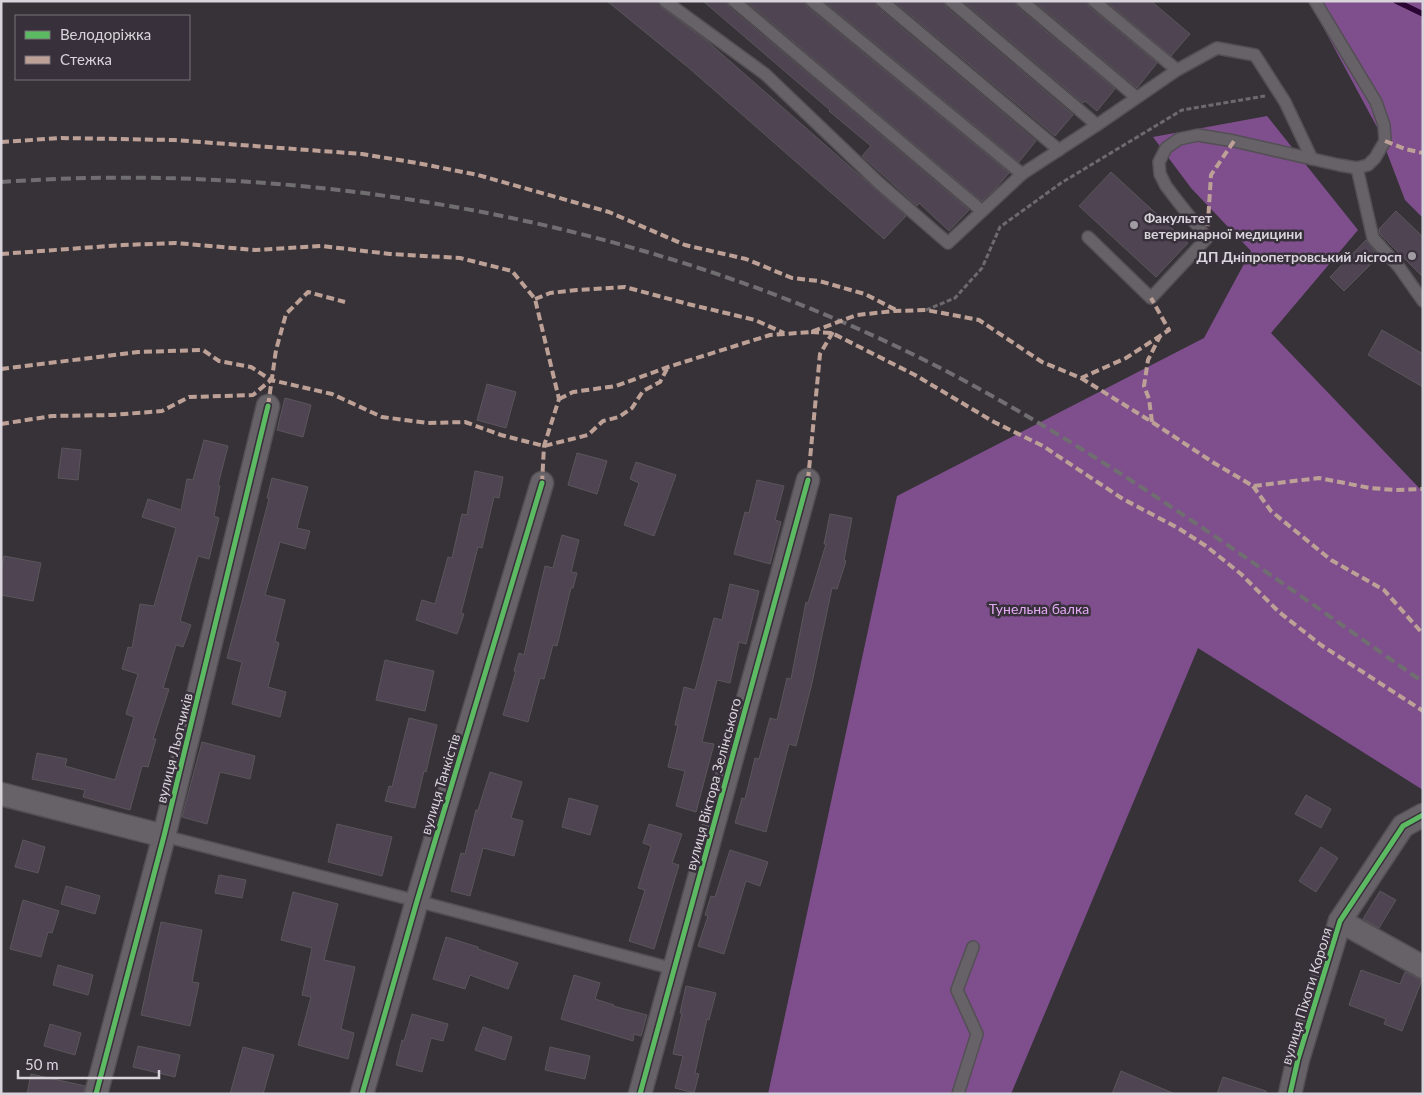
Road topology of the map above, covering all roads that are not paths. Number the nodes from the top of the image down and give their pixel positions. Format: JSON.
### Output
{"nodes":[{"id":1,"x":666,"y":1,"type":"edge"},
{"id":2,"x":734,"y":1,"type":"edge"},
{"id":3,"x":812,"y":1,"type":"edge"},
{"id":4,"x":882,"y":1,"type":"edge"},
{"id":5,"x":951,"y":1,"type":"edge"},
{"id":6,"x":1022,"y":1,"type":"edge"},
{"id":7,"x":1094,"y":1,"type":"edge"},
{"id":8,"x":1315,"y":1,"type":"edge"},
{"id":9,"x":1177,"y":70,"type":"junction"},
{"id":10,"x":1136,"y":97,"type":"junction"},
{"id":11,"x":1098,"y":125,"type":"junction"},
{"id":12,"x":1060,"y":150,"type":"junction"},
{"id":13,"x":1312,"y":159,"type":"junction"},
{"id":14,"x":1357,"y":168,"type":"junction"},
{"id":15,"x":1022,"y":174,"type":"junction"},
{"id":16,"x":982,"y":211,"type":"junction"},
{"id":17,"x":1088,"y":237,"type":"dead end"},
{"id":18,"x":1423,"y":301,"type":"edge"},
{"id":19,"x":268,"y":406,"type":"dead end"},
{"id":20,"x":808,"y":480,"type":"dead end"},
{"id":21,"x":542,"y":483,"type":"dead end"},
{"id":22,"x":1,"y":794,"type":"edge"},
{"id":23,"x":1423,"y":815,"type":"edge"},
{"id":24,"x":164,"y":836,"type":"junction"},
{"id":25,"x":417,"y":901,"type":"junction"},
{"id":26,"x":1340,"y":921,"type":"junction"},
{"id":27,"x":973,"y":947,"type":"dead end"},
{"id":28,"x":1423,"y":967,"type":"edge"},
{"id":29,"x":674,"y":969,"type":"junction"},
{"id":30,"x":96,"y":1094,"type":"edge"},
{"id":31,"x":362,"y":1094,"type":"edge"},
{"id":32,"x":640,"y":1094,"type":"edge"},
{"id":33,"x":958,"y":1094,"type":"edge"},
{"id":34,"x":1290,"y":1094,"type":"edge"}],
"edges":[{"from":1,"to":16,"type":"lane"},
{"from":2,"to":16,"type":"lane"},
{"from":3,"to":15,"type":"lane"},
{"from":4,"to":12,"type":"lane"},
{"from":5,"to":11,"type":"lane"},
{"from":6,"to":10,"type":"lane"},
{"from":7,"to":9,"type":"lane"},
{"from":8,"to":14,"type":"lane"},
{"from":9,"to":10,"type":"lane"},
{"from":9,"to":13,"type":"lane"},
{"from":10,"to":11,"type":"lane"},
{"from":11,"to":12,"type":"lane"},
{"from":12,"to":15,"type":"lane"},
{"from":13,"to":14,"type":"lane"},
{"from":13,"to":17,"type":"lane"},
{"from":14,"to":18,"type":"lane"},
{"from":15,"to":16,"type":"lane"},
{"from":19,"to":24,"type":"street","name":"вулиця Льотчиків"},
{"from":20,"to":29,"type":"street","name":"вулиця Віктора Зелінського"},
{"from":21,"to":25,"type":"street","name":"вулиця Танкістів"},
{"from":22,"to":24,"type":"street"},
{"from":23,"to":26,"type":"street","name":"вулиця Піхоти Короля"},
{"from":24,"to":25,"type":"lane"},
{"from":24,"to":30,"type":"street","name":"вулиця Льотчиків"},
{"from":25,"to":29,"type":"lane"},
{"from":25,"to":31,"type":"street","name":"вулиця Танкістів"},
{"from":26,"to":28,"type":"street","name":"вулиця Піхоти Короля"},
{"from":26,"to":34,"type":"street","name":"вулиця Піхоти Короля"},
{"from":27,"to":33,"type":"lane"},
{"from":29,"to":32,"type":"street","name":"вулиця Віктора Зелінського"}]}
